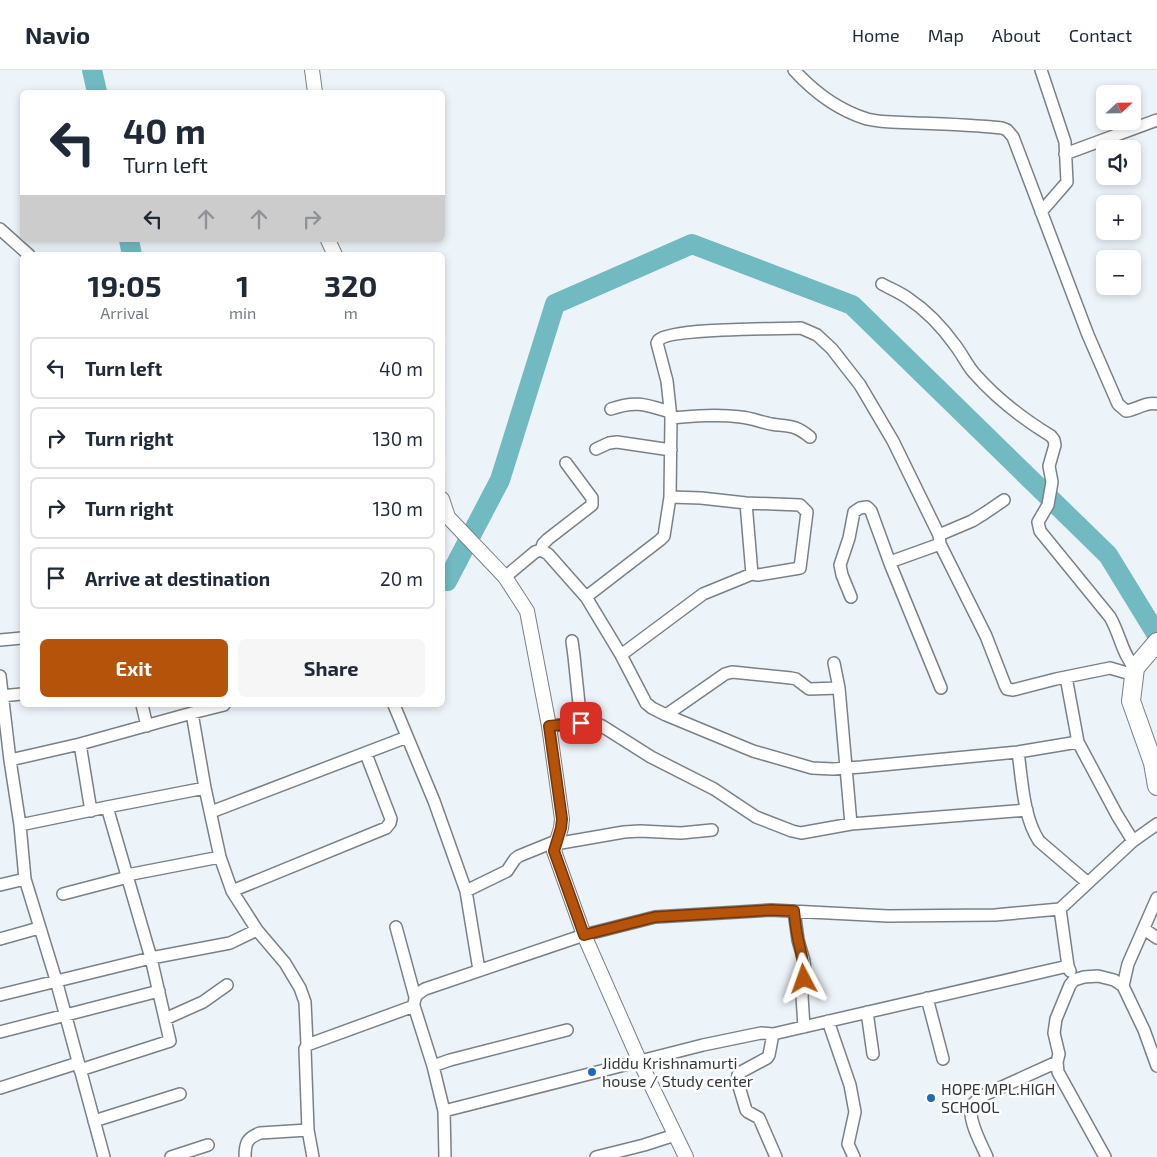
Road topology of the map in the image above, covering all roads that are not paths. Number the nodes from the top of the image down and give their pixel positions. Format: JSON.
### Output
{"nodes":[{"id":1,"x":312,"y":70,"type":"edge"},
{"id":2,"x":794,"y":70,"type":"edge"},
{"id":3,"x":1041,"y":70,"type":"edge"},
{"id":4,"x":315,"y":90,"type":"edge"},
{"id":5,"x":1157,"y":120,"type":"edge"},
{"id":6,"x":1065,"y":154,"type":"junction"},
{"id":7,"x":1041,"y":212,"type":"junction"},
{"id":8,"x":0,"y":229,"type":"edge"},
{"id":9,"x":26,"y":252,"type":"edge"},
{"id":10,"x":882,"y":284,"type":"dead end"},
{"id":11,"x":1157,"y":404,"type":"edge"},
{"id":12,"x":611,"y":409,"type":"dead end"},
{"id":13,"x":671,"y":415,"type":"junction"},
{"id":14,"x":810,"y":437,"type":"dead end"},
{"id":15,"x":596,"y":449,"type":"dead end"},
{"id":16,"x":670,"y":450,"type":"junction"},
{"id":17,"x":566,"y":463,"type":"dead end"},
{"id":18,"x":670,"y":497,"type":"junction"},
{"id":19,"x":1004,"y":500,"type":"dead end"},
{"id":20,"x":746,"y":503,"type":"junction"},
{"id":21,"x":446,"y":517,"type":"edge"},
{"id":22,"x":939,"y":539,"type":"junction"},
{"id":23,"x":541,"y":550,"type":"junction"},
{"id":24,"x":890,"y":562,"type":"junction"},
{"id":25,"x":501,"y":573,"type":"junction"},
{"id":26,"x":752,"y":574,"type":"junction"},
{"id":27,"x":586,"y":597,"type":"junction"},
{"id":28,"x":851,"y":597,"type":"dead end"},
{"id":29,"x":20,"y":638,"type":"edge"},
{"id":30,"x":0,"y":640,"type":"edge"},
{"id":31,"x":572,"y":641,"type":"dead end"},
{"id":32,"x":1157,"y":642,"type":"edge"},
{"id":33,"x":621,"y":655,"type":"junction"},
{"id":34,"x":834,"y":663,"type":"dead end"},
{"id":35,"x":1135,"y":670,"type":"junction"},
{"id":36,"x":0,"y":676,"type":"edge"},
{"id":37,"x":1066,"y":677,"type":"junction"},
{"id":38,"x":839,"y":688,"type":"junction"},
{"id":39,"x":941,"y":688,"type":"dead end"},
{"id":40,"x":20,"y":694,"type":"edge"},
{"id":41,"x":1,"y":696,"type":"edge"},
{"id":42,"x":142,"y":707,"type":"edge"},
{"id":43,"x":216,"y":707,"type":"edge"},
{"id":44,"x":395,"y":707,"type":"edge"},
{"id":45,"x":192,"y":713,"type":"junction"},
{"id":46,"x":666,"y":715,"type":"junction"},
{"id":47,"x":581,"y":723,"type":"junction"},
{"id":48,"x":147,"y":726,"type":"junction"},
{"id":49,"x":549,"y":726,"type":"junction"},
{"id":50,"x":407,"y":737,"type":"junction"},
{"id":51,"x":1078,"y":742,"type":"junction"},
{"id":52,"x":80,"y":744,"type":"junction"},
{"id":53,"x":1018,"y":752,"type":"junction"},
{"id":54,"x":366,"y":754,"type":"junction"},
{"id":55,"x":10,"y":760,"type":"junction"},
{"id":56,"x":847,"y":768,"type":"junction"},
{"id":57,"x":1157,"y":786,"type":"edge"},
{"id":58,"x":205,"y":788,"type":"junction"},
{"id":59,"x":107,"y":808,"type":"junction"},
{"id":60,"x":1026,"y":810,"type":"junction"},
{"id":61,"x":91,"y":811,"type":"junction"},
{"id":62,"x":211,"y":812,"type":"junction"},
{"id":63,"x":851,"y":824,"type":"junction"},
{"id":64,"x":1157,"y":824,"type":"edge"},
{"id":65,"x":20,"y":825,"type":"junction"},
{"id":66,"x":712,"y":830,"type":"dead end"},
{"id":67,"x":1133,"y":841,"type":"junction"},
{"id":68,"x":556,"y":843,"type":"junction"},
{"id":69,"x":220,"y":857,"type":"junction"},
{"id":70,"x":127,"y":876,"type":"junction"},
{"id":71,"x":25,"y":879,"type":"junction"},
{"id":72,"x":1088,"y":883,"type":"junction"},
{"id":73,"x":0,"y":885,"type":"edge"},
{"id":74,"x":232,"y":891,"type":"junction"},
{"id":75,"x":466,"y":891,"type":"junction"},
{"id":76,"x":63,"y":894,"type":"dead end"},
{"id":77,"x":1157,"y":898,"type":"edge"},
{"id":78,"x":1060,"y":909,"type":"junction"},
{"id":79,"x":794,"y":911,"type":"junction"},
{"id":80,"x":396,"y":927,"type":"dead end"},
{"id":81,"x":39,"y":928,"type":"junction"},
{"id":82,"x":257,"y":930,"type":"junction"},
{"id":83,"x":1144,"y":930,"type":"junction"},
{"id":84,"x":584,"y":935,"type":"junction"},
{"id":85,"x":1157,"y":938,"type":"edge"},
{"id":86,"x":0,"y":939,"type":"edge"},
{"id":87,"x":151,"y":958,"type":"junction"},
{"id":88,"x":1068,"y":966,"type":"junction"},
{"id":89,"x":479,"y":970,"type":"junction"},
{"id":90,"x":56,"y":980,"type":"junction"},
{"id":91,"x":1074,"y":980,"type":"junction"},
{"id":92,"x":227,"y":985,"type":"dead end"},
{"id":93,"x":1123,"y":986,"type":"junction"},
{"id":94,"x":158,"y":991,"type":"junction"},
{"id":95,"x":0,"y":995,"type":"edge"},
{"id":96,"x":927,"y":998,"type":"junction"},
{"id":97,"x":414,"y":1001,"type":"junction"},
{"id":98,"x":867,"y":1012,"type":"junction"},
{"id":99,"x":66,"y":1016,"type":"junction"},
{"id":100,"x":165,"y":1019,"type":"junction"},
{"id":101,"x":828,"y":1021,"type":"junction"},
{"id":102,"x":804,"y":1027,"type":"junction"},
{"id":103,"x":567,"y":1030,"type":"dead end"},
{"id":104,"x":0,"y":1032,"type":"edge"},
{"id":105,"x":773,"y":1034,"type":"junction"},
{"id":106,"x":307,"y":1045,"type":"junction"},
{"id":107,"x":873,"y":1054,"type":"dead end"},
{"id":108,"x":942,"y":1059,"type":"dead end"},
{"id":109,"x":640,"y":1062,"type":"junction"},
{"id":110,"x":1057,"y":1062,"type":"junction"},
{"id":111,"x":433,"y":1066,"type":"junction"},
{"id":112,"x":1157,"y":1066,"type":"edge"},
{"id":113,"x":79,"y":1067,"type":"junction"},
{"id":114,"x":0,"y":1088,"type":"edge"},
{"id":115,"x":180,"y":1094,"type":"dead end"},
{"id":116,"x":444,"y":1111,"type":"junction"},
{"id":117,"x":94,"y":1121,"type":"junction"},
{"id":118,"x":308,"y":1130,"type":"junction"},
{"id":119,"x":675,"y":1135,"type":"junction"},
{"id":120,"x":208,"y":1145,"type":"dead end"},
{"id":121,"x":104,"y":1157,"type":"edge"},
{"id":122,"x":171,"y":1157,"type":"edge"},
{"id":123,"x":245,"y":1157,"type":"edge"},
{"id":124,"x":313,"y":1157,"type":"edge"},
{"id":125,"x":445,"y":1157,"type":"edge"},
{"id":126,"x":596,"y":1157,"type":"edge"},
{"id":127,"x":686,"y":1157,"type":"edge"},
{"id":128,"x":776,"y":1157,"type":"edge"},
{"id":129,"x":854,"y":1157,"type":"edge"},
{"id":130,"x":987,"y":1157,"type":"edge"},
{"id":131,"x":1106,"y":1157,"type":"edge"}],
"edges":[{"from":1,"to":4,"type":"street"},
{"from":2,"to":7,"type":"street"},
{"from":3,"to":6,"type":"street"},
{"from":5,"to":6,"type":"street"},
{"from":6,"to":7,"type":"street"},
{"from":7,"to":11,"type":"street"},
{"from":8,"to":9,"type":"street"},
{"from":10,"to":35,"type":"street"},
{"from":12,"to":13,"type":"street"},
{"from":13,"to":14,"type":"street"},
{"from":13,"to":16,"type":"street"},
{"from":13,"to":22,"type":"street"},
{"from":15,"to":16,"type":"street"},
{"from":16,"to":18,"type":"street"},
{"from":17,"to":23,"type":"street"},
{"from":18,"to":20,"type":"street"},
{"from":18,"to":27,"type":"street"},
{"from":19,"to":22,"type":"street"},
{"from":20,"to":26,"type":"street"},
{"from":20,"to":26,"type":"street"},
{"from":21,"to":25,"type":"street"},
{"from":22,"to":24,"type":"street"},
{"from":22,"to":37,"type":"street"},
{"from":23,"to":25,"type":"street"},
{"from":23,"to":27,"type":"street"},
{"from":24,"to":28,"type":"street"},
{"from":24,"to":39,"type":"street"},
{"from":25,"to":49,"type":"street"},
{"from":26,"to":33,"type":"street"},
{"from":27,"to":33,"type":"street"},
{"from":29,"to":30,"type":"street"},
{"from":31,"to":47,"type":"street"},
{"from":32,"to":35,"type":"main road"},
{"from":33,"to":46,"type":"street"},
{"from":34,"to":38,"type":"street"},
{"from":35,"to":37,"type":"street"},
{"from":35,"to":57,"type":"main road"},
{"from":36,"to":41,"type":"street"},
{"from":37,"to":51,"type":"street"},
{"from":38,"to":46,"type":"street"},
{"from":38,"to":56,"type":"street"},
{"from":40,"to":41,"type":"street"},
{"from":41,"to":55,"type":"street"},
{"from":42,"to":48,"type":"street"},
{"from":43,"to":45,"type":"street"},
{"from":44,"to":50,"type":"street"},
{"from":45,"to":48,"type":"street"},
{"from":45,"to":58,"type":"street"},
{"from":46,"to":56,"type":"street"},
{"from":47,"to":49,"type":"street"},
{"from":47,"to":63,"type":"street"},
{"from":48,"to":52,"type":"street"},
{"from":49,"to":68,"type":"street"},
{"from":50,"to":54,"type":"street"},
{"from":50,"to":75,"type":"street"},
{"from":51,"to":53,"type":"street"},
{"from":51,"to":67,"type":"street"},
{"from":52,"to":55,"type":"street"},
{"from":52,"to":61,"type":"street"},
{"from":53,"to":56,"type":"street"},
{"from":53,"to":60,"type":"street"},
{"from":54,"to":62,"type":"street"},
{"from":54,"to":74,"type":"street"},
{"from":55,"to":65,"type":"street"},
{"from":56,"to":63,"type":"street"},
{"from":58,"to":59,"type":"street"},
{"from":58,"to":62,"type":"street"},
{"from":59,"to":61,"type":"street"},
{"from":59,"to":70,"type":"street"},
{"from":60,"to":63,"type":"street"},
{"from":60,"to":72,"type":"street"},
{"from":61,"to":65,"type":"street"},
{"from":62,"to":69,"type":"street"},
{"from":64,"to":67,"type":"street"},
{"from":65,"to":71,"type":"street"},
{"from":66,"to":68,"type":"street"},
{"from":67,"to":72,"type":"street"},
{"from":68,"to":75,"type":"street"},
{"from":68,"to":84,"type":"street"},
{"from":69,"to":70,"type":"street"},
{"from":69,"to":74,"type":"street"},
{"from":70,"to":76,"type":"street"},
{"from":70,"to":87,"type":"street"},
{"from":71,"to":73,"type":"street"},
{"from":71,"to":81,"type":"street"},
{"from":72,"to":78,"type":"street"},
{"from":74,"to":82,"type":"street"},
{"from":75,"to":89,"type":"street"},
{"from":77,"to":83,"type":"street"},
{"from":78,"to":79,"type":"street"},
{"from":78,"to":88,"type":"street"},
{"from":79,"to":84,"type":"street"},
{"from":79,"to":102,"type":"street"},
{"from":80,"to":97,"type":"street"},
{"from":81,"to":86,"type":"street"},
{"from":81,"to":90,"type":"street"},
{"from":82,"to":87,"type":"street"},
{"from":82,"to":106,"type":"street"},
{"from":83,"to":85,"type":"street"},
{"from":83,"to":93,"type":"street"},
{"from":84,"to":89,"type":"street"},
{"from":84,"to":109,"type":"street"},
{"from":87,"to":90,"type":"street"},
{"from":87,"to":94,"type":"street"},
{"from":88,"to":91,"type":"street"},
{"from":88,"to":96,"type":"street"},
{"from":89,"to":97,"type":"street"},
{"from":90,"to":95,"type":"street"},
{"from":90,"to":99,"type":"street"},
{"from":91,"to":93,"type":"street"},
{"from":91,"to":110,"type":"street"},
{"from":92,"to":100,"type":"street"},
{"from":93,"to":112,"type":"street"},
{"from":94,"to":99,"type":"street"},
{"from":94,"to":100,"type":"street"},
{"from":96,"to":98,"type":"street"},
{"from":96,"to":108,"type":"street"},
{"from":97,"to":106,"type":"street"},
{"from":97,"to":111,"type":"street"},
{"from":98,"to":101,"type":"street"},
{"from":98,"to":107,"type":"street"},
{"from":99,"to":104,"type":"street"},
{"from":99,"to":113,"type":"street"},
{"from":100,"to":113,"type":"street"},
{"from":101,"to":102,"type":"street"},
{"from":101,"to":129,"type":"street"},
{"from":102,"to":105,"type":"street"},
{"from":103,"to":111,"type":"street"},
{"from":105,"to":109,"type":"street"},
{"from":105,"to":128,"type":"street"},
{"from":106,"to":118,"type":"street"},
{"from":109,"to":116,"type":"street"},
{"from":109,"to":119,"type":"street"},
{"from":110,"to":130,"type":"street"},
{"from":110,"to":131,"type":"street"},
{"from":111,"to":116,"type":"street"},
{"from":113,"to":114,"type":"street"},
{"from":113,"to":117,"type":"street"},
{"from":115,"to":117,"type":"street"},
{"from":116,"to":125,"type":"street"},
{"from":117,"to":121,"type":"street"},
{"from":118,"to":123,"type":"street"},
{"from":118,"to":124,"type":"street"},
{"from":119,"to":126,"type":"street"},
{"from":119,"to":127,"type":"street"},
{"from":120,"to":122,"type":"street"}]}
